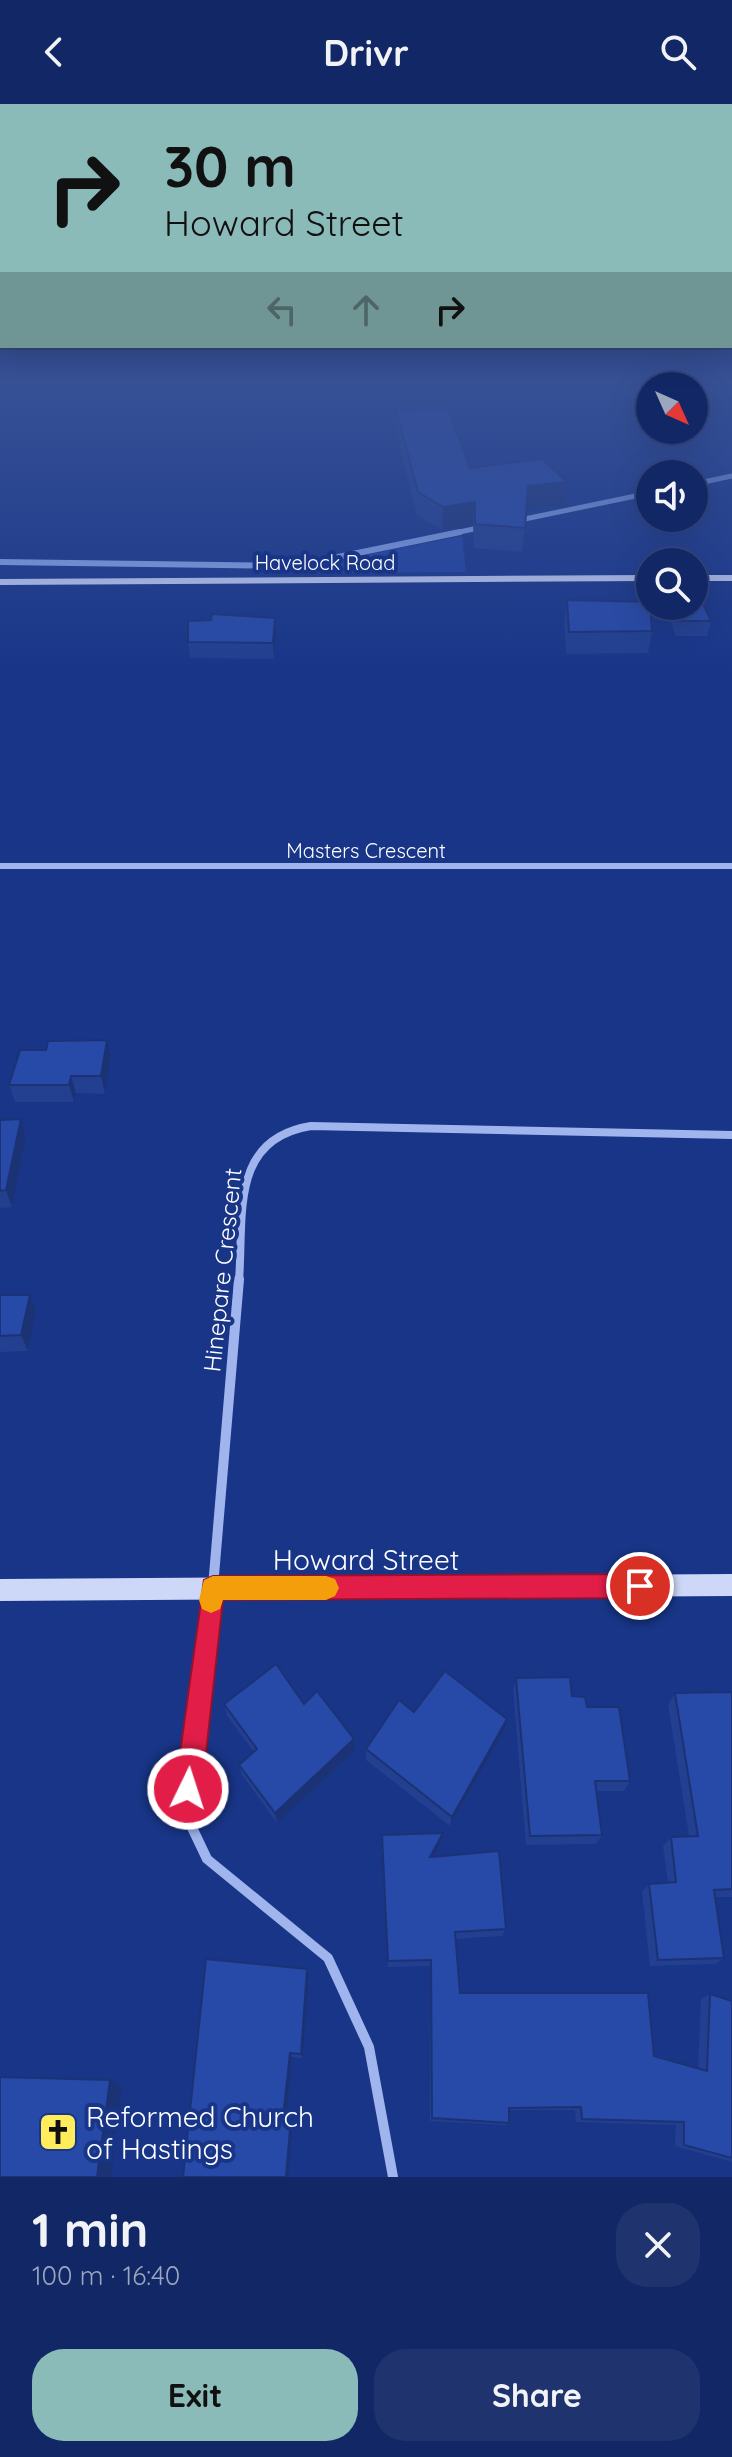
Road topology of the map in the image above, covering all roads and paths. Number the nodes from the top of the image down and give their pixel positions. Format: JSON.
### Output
{"nodes":[{"id":1,"x":636,"y":578,"type":"edge"},
{"id":2,"x":708,"y":578,"type":"edge"},
{"id":3,"x":732,"y":578,"type":"edge"},
{"id":4,"x":0,"y":582,"type":"edge"},
{"id":5,"x":708,"y":587,"type":"edge"},
{"id":6,"x":732,"y":587,"type":"edge"},
{"id":7,"x":636,"y":588,"type":"edge"},
{"id":8,"x":0,"y":591,"type":"edge"},
{"id":9,"x":0,"y":866,"type":"edge"},
{"id":10,"x":732,"y":866,"type":"edge"},
{"id":11,"x":732,"y":1135,"type":"edge"},
{"id":12,"x":732,"y":1585,"type":"edge"},
{"id":13,"x":213,"y":1588,"type":"junction"},
{"id":14,"x":0,"y":1590,"type":"edge"},
{"id":15,"x":393,"y":2177,"type":"edge"}],
"edges":[{"from":1,"to":4,"type":"main road","name":"Havelock Road"},
{"from":2,"to":3,"type":"main road"},
{"from":5,"to":6,"type":"main road"},
{"from":7,"to":8,"type":"main road","name":"Havelock Road"},
{"from":9,"to":10,"type":"street","name":"Masters Crescent"},
{"from":11,"to":13,"type":"street","name":"Hinepare Crescent"},
{"from":12,"to":13,"type":"main road","name":"Howard Street"},
{"from":13,"to":14,"type":"main road","name":"Howard Street"},
{"from":13,"to":15,"type":"lane"}]}
